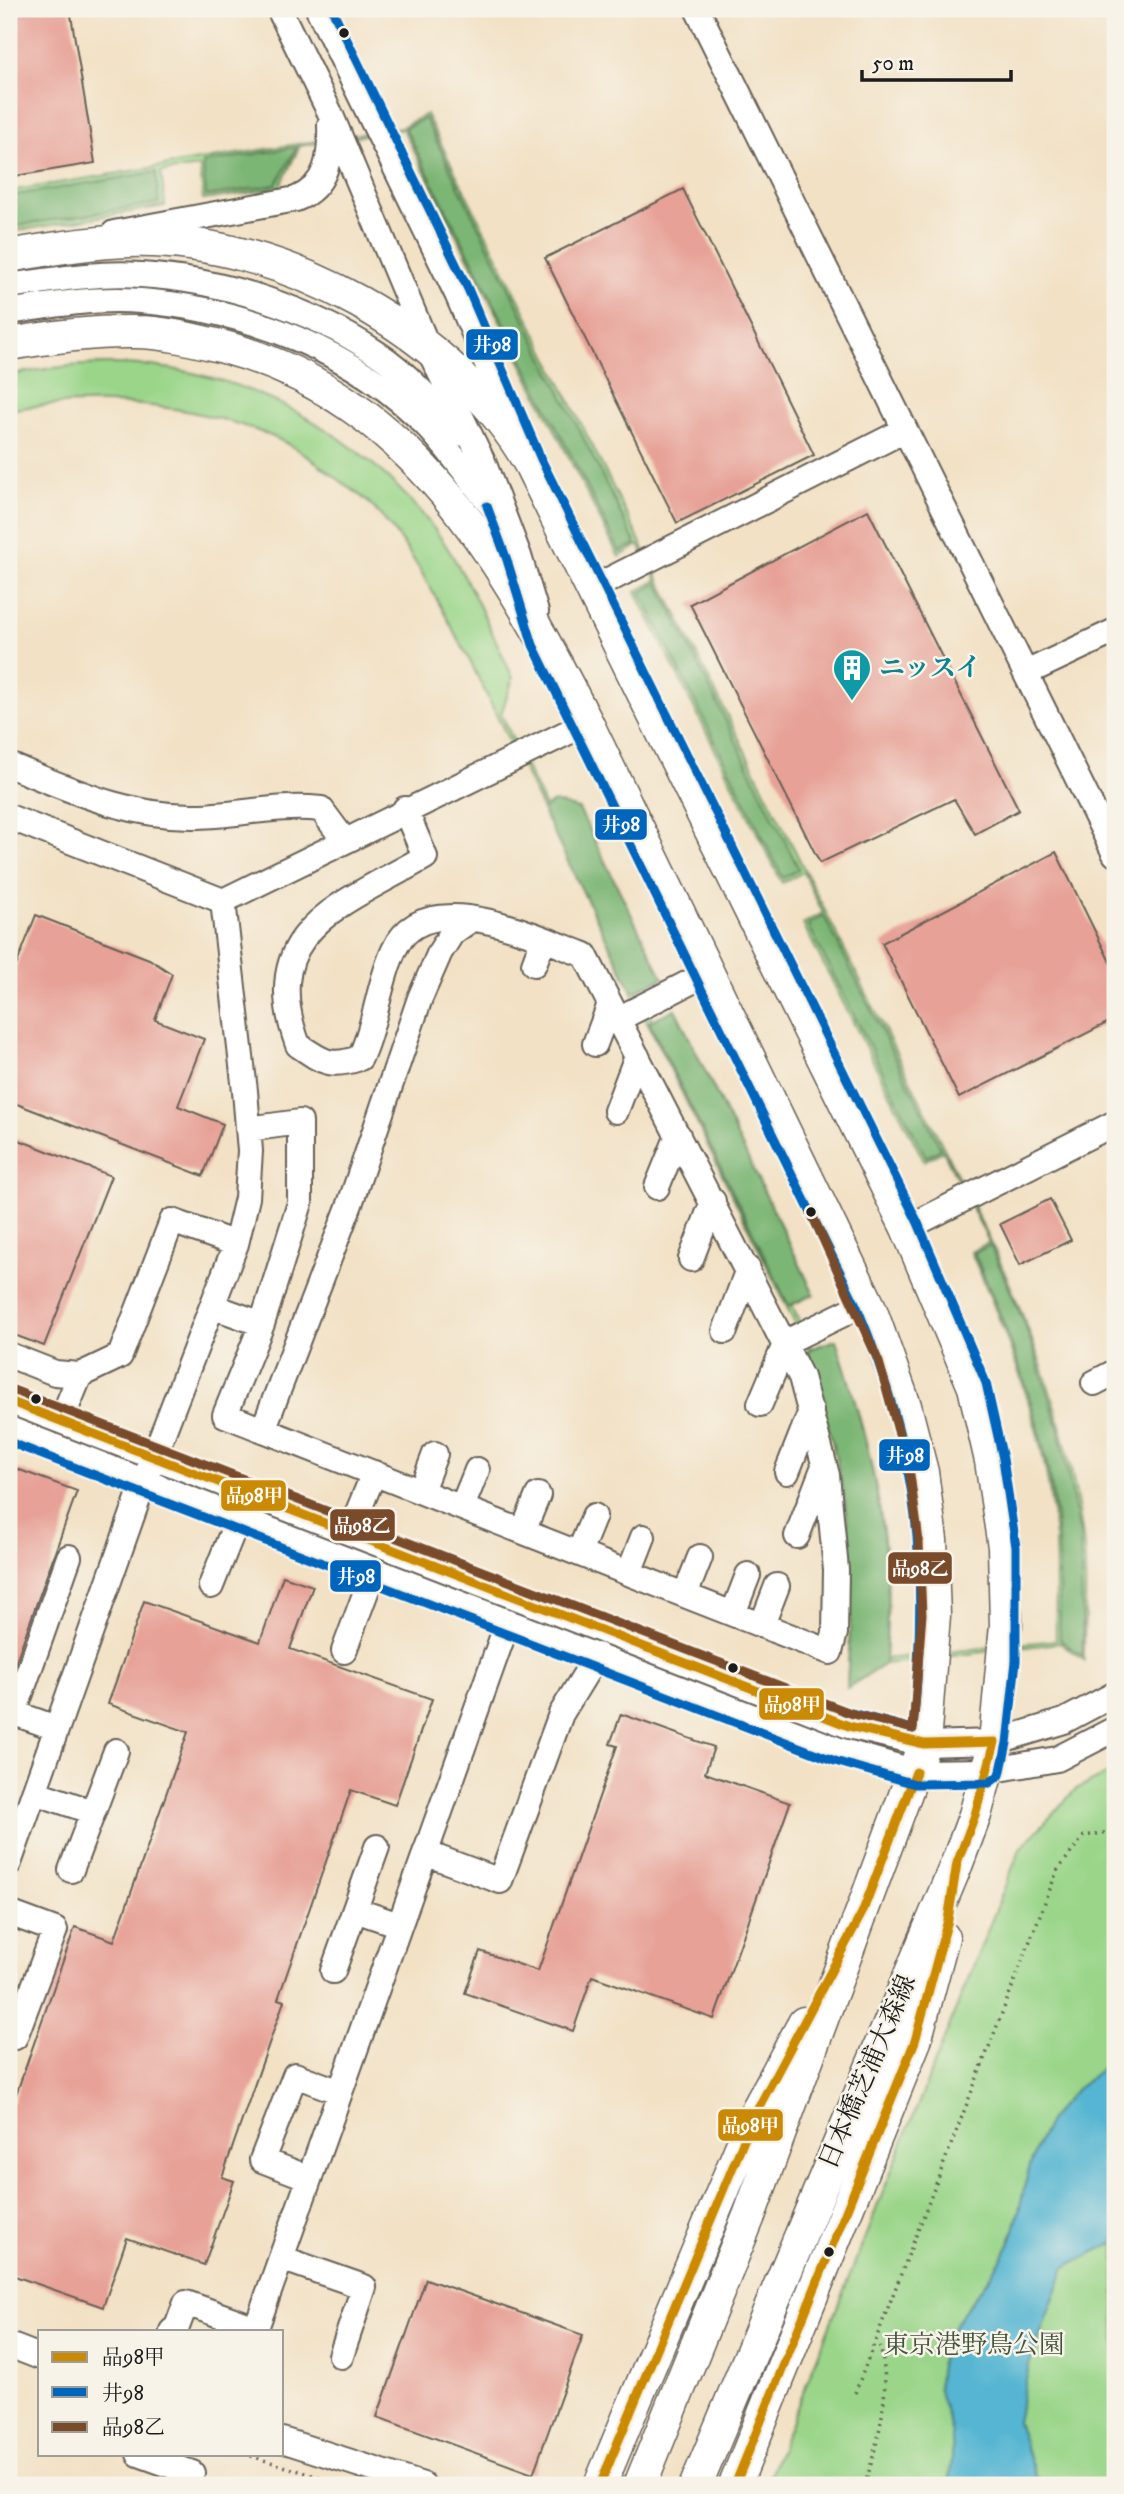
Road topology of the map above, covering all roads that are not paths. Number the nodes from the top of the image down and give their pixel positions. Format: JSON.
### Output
{"nodes":[{"id":1,"x":279,"y":9,"type":"edge"},
{"id":2,"x":318,"y":9,"type":"edge"},
{"id":3,"x":697,"y":9,"type":"edge"},
{"id":4,"x":330,"y":113,"type":"junction"},
{"id":5,"x":11,"y":255,"type":"edge"},
{"id":6,"x":9,"y":286,"type":"edge"},
{"id":7,"x":9,"y":312,"type":"edge"},
{"id":8,"x":9,"y":344,"type":"edge"},
{"id":9,"x":429,"y":350,"type":"junction"},
{"id":10,"x":905,"y":430,"type":"junction"},
{"id":11,"x":484,"y":464,"type":"junction"},
{"id":12,"x":530,"y":464,"type":"junction"},
{"id":13,"x":507,"y":525,"type":"junction"},
{"id":14,"x":591,"y":589,"type":"junction"},
{"id":15,"x":1115,"y":631,"type":"edge"},
{"id":16,"x":544,"y":640,"type":"junction"},
{"id":17,"x":1026,"y":673,"type":"junction"},
{"id":18,"x":587,"y":723,"type":"junction"},
{"id":19,"x":9,"y":765,"type":"edge"},
{"id":20,"x":405,"y":809,"type":"junction"},
{"id":21,"x":9,"y":817,"type":"edge"},
{"id":22,"x":344,"y":840,"type":"junction"},
{"id":23,"x":1115,"y":854,"type":"edge"},
{"id":24,"x":223,"y":901,"type":"junction"},
{"id":25,"x":472,"y":919,"type":"junction"},
{"id":26,"x":543,"y":940,"type":"junction"},
{"id":27,"x":534,"y":964,"type":"dead end"},
{"id":28,"x":708,"y":974,"type":"junction"},
{"id":29,"x":614,"y":1012,"type":"junction"},
{"id":30,"x":595,"y":1044,"type":"dead end"},
{"id":31,"x":637,"y":1056,"type":"junction"},
{"id":32,"x":615,"y":1111,"type":"dead end"},
{"id":33,"x":1115,"y":1123,"type":"edge"},
{"id":34,"x":248,"y":1129,"type":"junction"},
{"id":35,"x":678,"y":1135,"type":"junction"},
{"id":36,"x":657,"y":1187,"type":"dead end"},
{"id":37,"x":713,"y":1202,"type":"junction"},
{"id":38,"x":907,"y":1228,"type":"junction"},
{"id":39,"x":236,"y":1244,"type":"junction"},
{"id":40,"x":691,"y":1259,"type":"dead end"},
{"id":41,"x":748,"y":1269,"type":"junction"},
{"id":42,"x":868,"y":1302,"type":"junction"},
{"id":43,"x":212,"y":1306,"type":"junction"},
{"id":44,"x":262,"y":1324,"type":"junction"},
{"id":45,"x":725,"y":1331,"type":"dead end"},
{"id":46,"x":786,"y":1342,"type":"junction"},
{"id":47,"x":9,"y":1355,"type":"edge"},
{"id":48,"x":80,"y":1376,"type":"junction"},
{"id":49,"x":9,"y":1401,"type":"edge"},
{"id":50,"x":760,"y":1404,"type":"dead end"},
{"id":51,"x":811,"y":1410,"type":"junction"},
{"id":52,"x":61,"y":1421,"type":"junction"},
{"id":53,"x":9,"y":1429,"type":"edge"},
{"id":54,"x":263,"y":1430,"type":"junction"},
{"id":55,"x":435,"y":1454,"type":"dead end"},
{"id":56,"x":154,"y":1457,"type":"junction"},
{"id":57,"x":825,"y":1466,"type":"junction"},
{"id":58,"x":477,"y":1470,"type":"dead end"},
{"id":59,"x":787,"y":1472,"type":"dead end"},
{"id":60,"x":374,"y":1473,"type":"junction"},
{"id":61,"x":144,"y":1482,"type":"junction"},
{"id":62,"x":421,"y":1491,"type":"junction"},
{"id":63,"x":538,"y":1495,"type":"dead end"},
{"id":64,"x":462,"y":1507,"type":"junction"},
{"id":65,"x":594,"y":1516,"type":"dead end"},
{"id":66,"x":239,"y":1518,"type":"junction"},
{"id":67,"x":350,"y":1531,"type":"junction"},
{"id":68,"x":523,"y":1531,"type":"junction"},
{"id":69,"x":797,"y":1536,"type":"dead end"},
{"id":70,"x":643,"y":1537,"type":"dead end"},
{"id":71,"x":579,"y":1553,"type":"junction"},
{"id":72,"x":69,"y":1557,"type":"dead end"},
{"id":73,"x":700,"y":1557,"type":"dead end"},
{"id":74,"x":374,"y":1570,"type":"junction"},
{"id":75,"x":629,"y":1573,"type":"junction"},
{"id":76,"x":748,"y":1575,"type":"dead end"},
{"id":77,"x":211,"y":1586,"type":"dead end"},
{"id":78,"x":777,"y":1586,"type":"dead end"},
{"id":79,"x":685,"y":1595,"type":"junction"},
{"id":80,"x":733,"y":1614,"type":"junction"},
{"id":81,"x":508,"y":1621,"type":"junction"},
{"id":82,"x":762,"y":1625,"type":"junction"},
{"id":83,"x":344,"y":1651,"type":"dead end"},
{"id":84,"x":597,"y":1655,"type":"junction"},
{"id":85,"x":1115,"y":1694,"type":"edge"},
{"id":86,"x":56,"y":1728,"type":"junction"},
{"id":87,"x":1115,"y":1729,"type":"edge"},
{"id":88,"x":116,"y":1751,"type":"dead end"},
{"id":89,"x":991,"y":1757,"type":"junction"},
{"id":90,"x":920,"y":1758,"type":"junction"},
{"id":91,"x":34,"y":1792,"type":"junction"},
{"id":92,"x":93,"y":1812,"type":"junction"},
{"id":93,"x":17,"y":1814,"type":"edge"},
{"id":94,"x":377,"y":1847,"type":"dead end"},
{"id":95,"x":425,"y":1853,"type":"junction"},
{"id":96,"x":9,"y":1863,"type":"edge"},
{"id":97,"x":957,"y":1863,"type":"junction"},
{"id":98,"x":71,"y":1870,"type":"dead end"},
{"id":99,"x":355,"y":1910,"type":"junction"},
{"id":100,"x":9,"y":1913,"type":"edge"},
{"id":101,"x":862,"y":1913,"type":"junction"},
{"id":102,"x":399,"y":1925,"type":"junction"},
{"id":103,"x":333,"y":1971,"type":"dead end"},
{"id":104,"x":9,"y":2035,"type":"edge"},
{"id":105,"x":340,"y":2092,"type":"junction"},
{"id":106,"x":309,"y":2178,"type":"junction"},
{"id":107,"x":281,"y":2258,"type":"junction"},
{"id":108,"x":173,"y":2330,"type":"edge"},
{"id":109,"x":255,"y":2330,"type":"edge"},
{"id":110,"x":9,"y":2345,"type":"edge"},
{"id":111,"x":38,"y":2356,"type":"edge"},
{"id":112,"x":341,"y":2356,"type":"dead end"},
{"id":113,"x":284,"y":2441,"type":"edge"},
{"id":114,"x":145,"y":2456,"type":"edge"},
{"id":115,"x":192,"y":2473,"type":"dead end"},
{"id":116,"x":423,"y":2485,"type":"edge"},
{"id":117,"x":600,"y":2485,"type":"edge"},
{"id":118,"x":640,"y":2485,"type":"edge"},
{"id":119,"x":696,"y":2485,"type":"edge"},
{"id":120,"x":735,"y":2485,"type":"edge"}],
"edges":[{"from":1,"to":4,"type":"street"},
{"from":2,"to":12,"type":"street"},
{"from":3,"to":10,"type":"street"},
{"from":4,"to":5,"type":"street"},
{"from":4,"to":9,"type":"street"},
{"from":5,"to":9,"type":"main road","name":"日本橋芝浦大森線"},
{"from":6,"to":11,"type":"street"},
{"from":7,"to":13,"type":"street"},
{"from":8,"to":16,"type":"main road"},
{"from":9,"to":11,"type":"street"},
{"from":9,"to":12,"type":"main road","name":"日本橋芝浦大森線"},
{"from":10,"to":14,"type":"street"},
{"from":10,"to":17,"type":"street"},
{"from":11,"to":13,"type":"street"},
{"from":12,"to":14,"type":"main road","name":"日本橋芝浦大森線"},
{"from":13,"to":16,"type":"street"},
{"from":14,"to":38,"type":"main road","name":"日本橋芝浦大森線"},
{"from":15,"to":17,"type":"street"},
{"from":16,"to":18,"type":"main road"},
{"from":17,"to":23,"type":"street"},
{"from":18,"to":20,"type":"street"},
{"from":18,"to":28,"type":"main road"},
{"from":19,"to":22,"type":"street"},
{"from":20,"to":22,"type":"street"},
{"from":20,"to":25,"type":"street"},
{"from":21,"to":24,"type":"street"},
{"from":22,"to":24,"type":"street"},
{"from":24,"to":34,"type":"street"},
{"from":25,"to":26,"type":"street"},
{"from":25,"to":54,"type":"street"},
{"from":26,"to":27,"type":"street"},
{"from":26,"to":29,"type":"street"},
{"from":28,"to":29,"type":"street"},
{"from":28,"to":42,"type":"main road"},
{"from":29,"to":30,"type":"street"},
{"from":29,"to":31,"type":"street"},
{"from":31,"to":32,"type":"street"},
{"from":31,"to":35,"type":"street"},
{"from":33,"to":38,"type":"street"},
{"from":34,"to":39,"type":"street"},
{"from":34,"to":44,"type":"street"},
{"from":35,"to":36,"type":"street"},
{"from":35,"to":37,"type":"street"},
{"from":37,"to":40,"type":"street"},
{"from":37,"to":41,"type":"street"},
{"from":38,"to":89,"type":"main road","name":"日本橋芝浦大森線"},
{"from":39,"to":43,"type":"street"},
{"from":39,"to":48,"type":"street"},
{"from":41,"to":45,"type":"street"},
{"from":41,"to":46,"type":"street"},
{"from":42,"to":46,"type":"street"},
{"from":42,"to":90,"type":"main road"},
{"from":43,"to":44,"type":"street"},
{"from":43,"to":56,"type":"street"},
{"from":44,"to":54,"type":"street"},
{"from":46,"to":50,"type":"street"},
{"from":46,"to":51,"type":"street"},
{"from":47,"to":48,"type":"street"},
{"from":48,"to":52,"type":"street"},
{"from":49,"to":52,"type":"street"},
{"from":51,"to":57,"type":"street"},
{"from":51,"to":59,"type":"street"},
{"from":52,"to":56,"type":"street"},
{"from":53,"to":61,"type":"street"},
{"from":54,"to":60,"type":"street"},
{"from":55,"to":62,"type":"street"},
{"from":56,"to":61,"type":"street"},
{"from":56,"to":67,"type":"street"},
{"from":57,"to":69,"type":"street"},
{"from":57,"to":82,"type":"street"},
{"from":58,"to":64,"type":"street"},
{"from":60,"to":62,"type":"street"},
{"from":60,"to":67,"type":"street"},
{"from":61,"to":66,"type":"street"},
{"from":61,"to":86,"type":"street"},
{"from":62,"to":64,"type":"street"},
{"from":63,"to":68,"type":"street"},
{"from":64,"to":68,"type":"street"},
{"from":65,"to":71,"type":"street"},
{"from":66,"to":74,"type":"street"},
{"from":66,"to":77,"type":"street"},
{"from":67,"to":90,"type":"street"},
{"from":68,"to":71,"type":"street"},
{"from":70,"to":75,"type":"street"},
{"from":71,"to":75,"type":"street"},
{"from":72,"to":86,"type":"street"},
{"from":73,"to":79,"type":"street"},
{"from":74,"to":81,"type":"street"},
{"from":74,"to":83,"type":"street"},
{"from":75,"to":79,"type":"street"},
{"from":76,"to":80,"type":"street"},
{"from":78,"to":82,"type":"street"},
{"from":79,"to":80,"type":"street"},
{"from":80,"to":82,"type":"street"},
{"from":81,"to":84,"type":"street"},
{"from":81,"to":95,"type":"street"},
{"from":84,"to":90,"type":"street"},
{"from":84,"to":95,"type":"street"},
{"from":85,"to":89,"type":"street"},
{"from":86,"to":91,"type":"street"},
{"from":87,"to":89,"type":"street"},
{"from":88,"to":92,"type":"street"},
{"from":89,"to":90,"type":"street"},
{"from":89,"to":97,"type":"main road","name":"日本橋芝浦大森線"},
{"from":90,"to":101,"type":"main road"},
{"from":91,"to":92,"type":"street"},
{"from":91,"to":93,"type":"street"},
{"from":92,"to":98,"type":"street"},
{"from":93,"to":96,"type":"street"},
{"from":94,"to":99,"type":"street"},
{"from":95,"to":102,"type":"street"},
{"from":97,"to":119,"type":"main road","name":"日本橋芝浦大森線"},
{"from":97,"to":120,"type":"main road"},
{"from":99,"to":102,"type":"street"},
{"from":99,"to":103,"type":"street"},
{"from":100,"to":104,"type":"street"},
{"from":101,"to":117,"type":"main road"},
{"from":101,"to":118,"type":"main road"},
{"from":102,"to":105,"type":"street"},
{"from":105,"to":106,"type":"street"},
{"from":105,"to":106,"type":"street"},
{"from":106,"to":107,"type":"street"},
{"from":107,"to":109,"type":"street"},
{"from":107,"to":112,"type":"street"},
{"from":108,"to":109,"type":"street"},
{"from":110,"to":111,"type":"street"},
{"from":113,"to":116,"type":"street"},
{"from":114,"to":115,"type":"street"}]}
